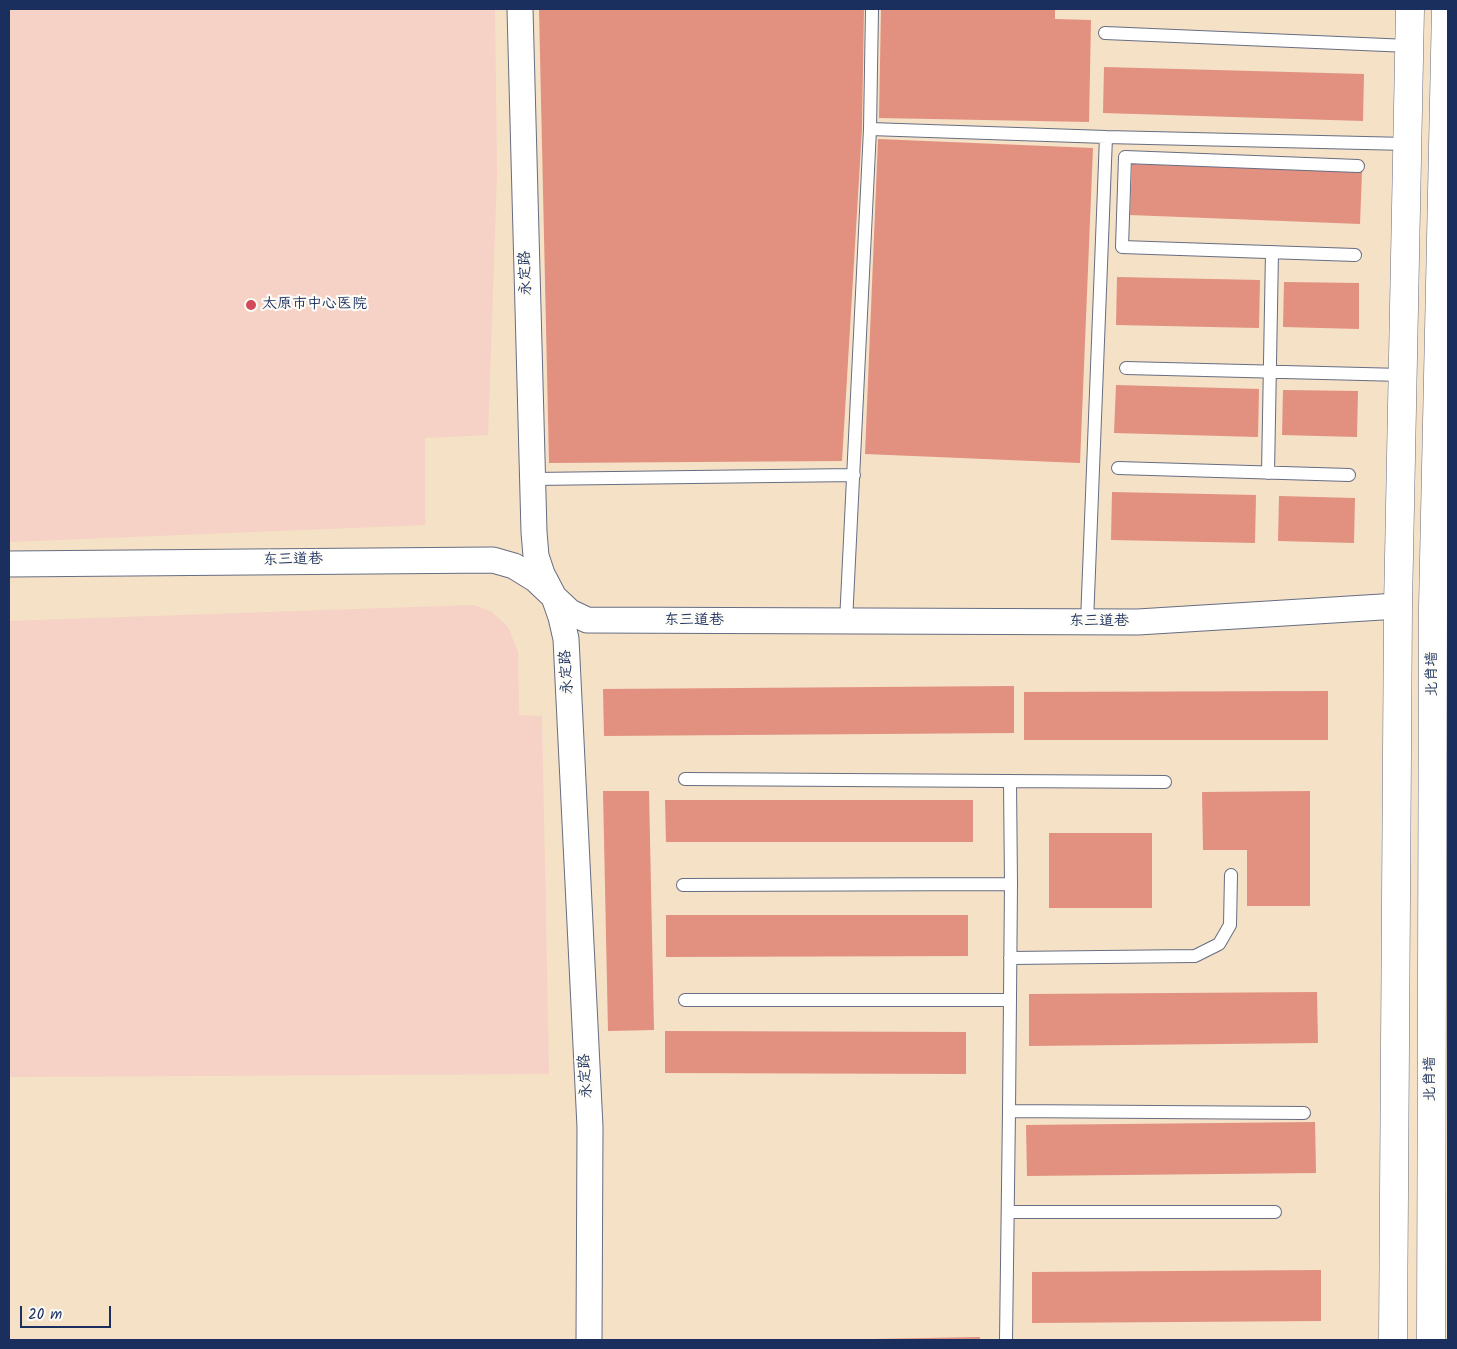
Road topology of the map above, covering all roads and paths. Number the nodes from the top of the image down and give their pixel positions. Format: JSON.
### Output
{"nodes":[{"id":1,"x":520,"y":9,"type":"edge"},
{"id":2,"x":872,"y":9,"type":"edge"},
{"id":3,"x":1410,"y":9,"type":"edge"},
{"id":4,"x":1446,"y":9,"type":"edge"},
{"id":5,"x":1106,"y":33,"type":"dead end"},
{"id":6,"x":1409,"y":46,"type":"junction"},
{"id":7,"x":870,"y":129,"type":"junction"},
{"id":8,"x":1106,"y":137,"type":"junction"},
{"id":9,"x":1407,"y":144,"type":"junction"},
{"id":10,"x":1358,"y":166,"type":"dead end"},
{"id":11,"x":1272,"y":252,"type":"junction"},
{"id":12,"x":1355,"y":255,"type":"dead end"},
{"id":13,"x":1126,"y":368,"type":"dead end"},
{"id":14,"x":1270,"y":372,"type":"junction"},
{"id":15,"x":1402,"y":375,"type":"junction"},
{"id":16,"x":1118,"y":468,"type":"dead end"},
{"id":17,"x":1268,"y":473,"type":"junction"},
{"id":18,"x":854,"y":475,"type":"junction"},
{"id":19,"x":1349,"y":475,"type":"dead end"},
{"id":20,"x":533,"y":479,"type":"junction"},
{"id":21,"x":9,"y":564,"type":"edge"},
{"id":22,"x":554,"y":597,"type":"junction"},
{"id":23,"x":1398,"y":606,"type":"junction"},
{"id":24,"x":1441,"y":606,"type":"edge"},
{"id":25,"x":846,"y":622,"type":"junction"},
{"id":26,"x":1087,"y":622,"type":"junction"},
{"id":27,"x":684,"y":779,"type":"dead end"},
{"id":28,"x":1010,"y":781,"type":"junction"},
{"id":29,"x":1165,"y":782,"type":"dead end"},
{"id":30,"x":1232,"y":875,"type":"dead end"},
{"id":31,"x":1011,"y":884,"type":"junction"},
{"id":32,"x":683,"y":885,"type":"dead end"},
{"id":33,"x":1010,"y":958,"type":"junction"},
{"id":34,"x":685,"y":1000,"type":"dead end"},
{"id":35,"x":1009,"y":1000,"type":"junction"},
{"id":36,"x":1009,"y":1111,"type":"junction"},
{"id":37,"x":1304,"y":1113,"type":"dead end"},
{"id":38,"x":1008,"y":1212,"type":"junction"},
{"id":39,"x":1275,"y":1212,"type":"dead end"},
{"id":40,"x":589,"y":1340,"type":"edge"},
{"id":41,"x":1006,"y":1340,"type":"edge"},
{"id":42,"x":1393,"y":1340,"type":"edge"},
{"id":43,"x":1431,"y":1340,"type":"edge"}],
"edges":[{"from":1,"to":20,"type":"street","name":"永定路"},
{"from":2,"to":7,"type":"lane"},
{"from":3,"to":6,"type":"street"},
{"from":4,"to":24,"type":"street","name":"北肖墙"},
{"from":5,"to":6,"type":"lane"},
{"from":6,"to":9,"type":"street"},
{"from":7,"to":8,"type":"lane"},
{"from":7,"to":18,"type":"lane"},
{"from":8,"to":9,"type":"lane"},
{"from":8,"to":26,"type":"lane"},
{"from":9,"to":15,"type":"street"},
{"from":10,"to":11,"type":"lane"},
{"from":11,"to":12,"type":"lane"},
{"from":11,"to":14,"type":"lane"},
{"from":13,"to":14,"type":"lane"},
{"from":14,"to":15,"type":"lane"},
{"from":14,"to":17,"type":"lane"},
{"from":15,"to":23,"type":"street"},
{"from":16,"to":17,"type":"lane"},
{"from":17,"to":19,"type":"lane"},
{"from":18,"to":20,"type":"lane"},
{"from":18,"to":25,"type":"lane"},
{"from":20,"to":22,"type":"street","name":"永定路"},
{"from":21,"to":22,"type":"street","name":"东三道巷"},
{"from":22,"to":25,"type":"street","name":"东三道巷"},
{"from":22,"to":40,"type":"street","name":"永定路"},
{"from":23,"to":24,"type":"street"},
{"from":23,"to":26,"type":"street","name":"东三道巷"},
{"from":23,"to":42,"type":"street"},
{"from":24,"to":43,"type":"street","name":"北肖墙"},
{"from":25,"to":26,"type":"street","name":"东三道巷"},
{"from":27,"to":28,"type":"lane"},
{"from":28,"to":29,"type":"lane"},
{"from":28,"to":31,"type":"lane"},
{"from":30,"to":33,"type":"lane"},
{"from":31,"to":32,"type":"lane"},
{"from":31,"to":33,"type":"lane"},
{"from":33,"to":35,"type":"lane"},
{"from":34,"to":35,"type":"lane"},
{"from":35,"to":36,"type":"lane"},
{"from":36,"to":37,"type":"lane"},
{"from":36,"to":38,"type":"lane"},
{"from":38,"to":39,"type":"lane"},
{"from":38,"to":41,"type":"lane"}]}
